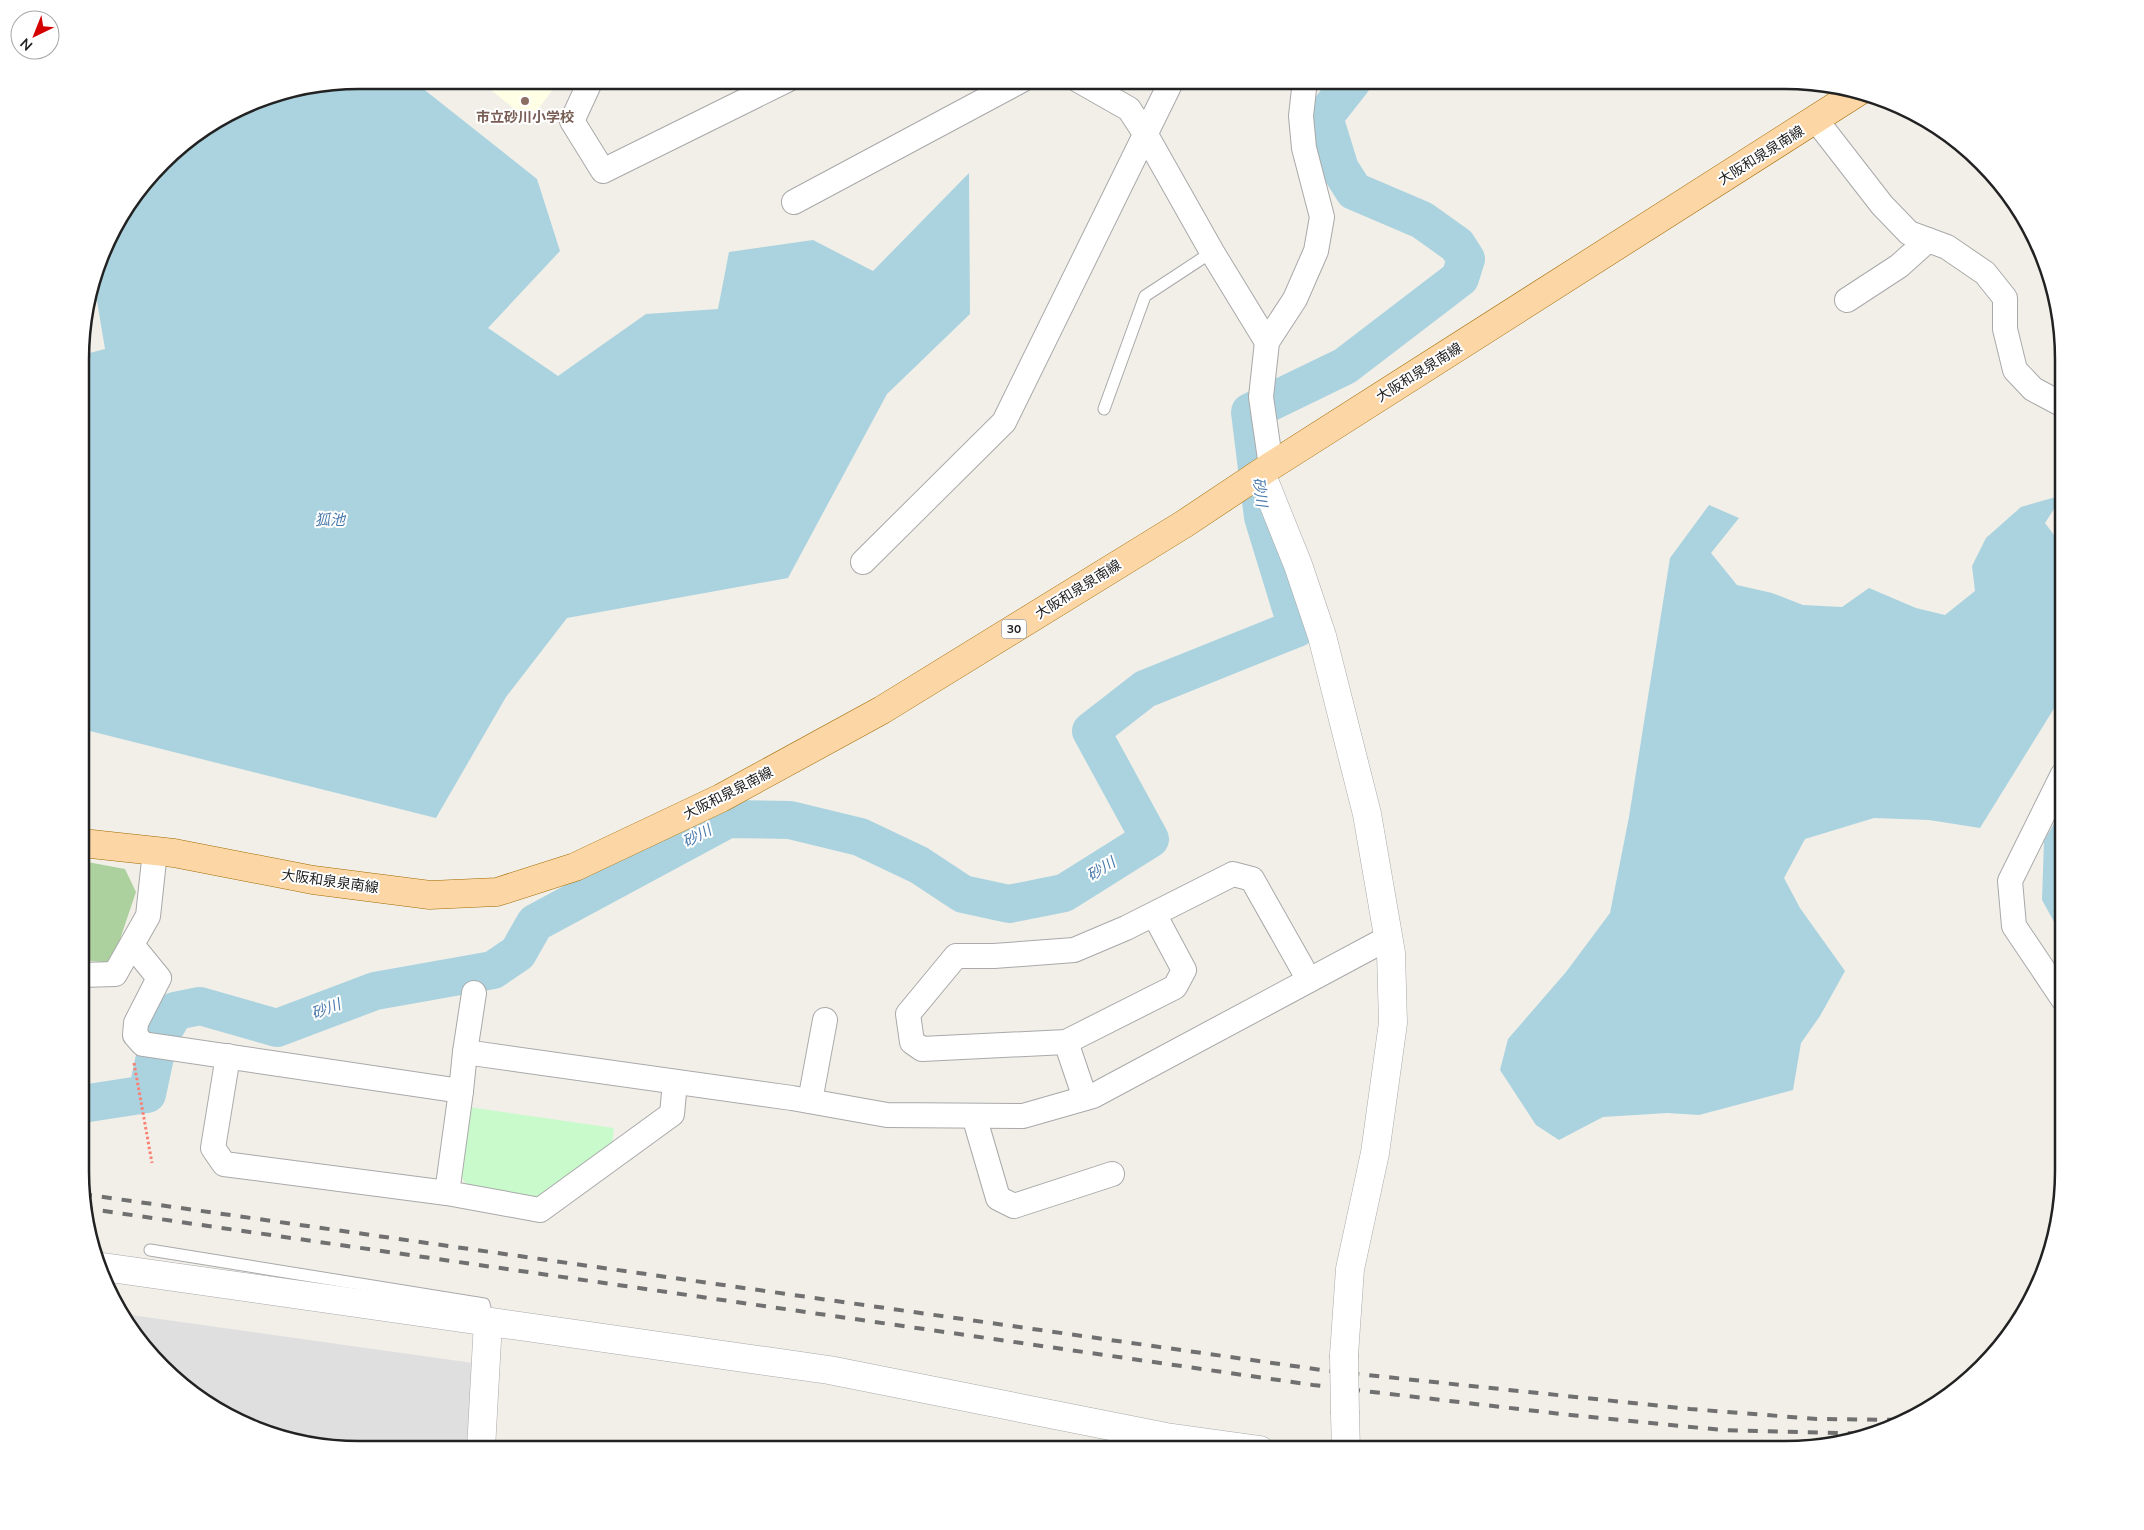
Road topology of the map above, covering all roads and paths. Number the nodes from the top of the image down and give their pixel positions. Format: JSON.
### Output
{"nodes":[{"id":1,"x":588,"y":89,"type":"edge"},
{"id":2,"x":769,"y":89,"type":"edge"},
{"id":3,"x":1005,"y":89,"type":"edge"},
{"id":4,"x":1094,"y":89,"type":"edge"},
{"id":5,"x":1168,"y":89,"type":"edge"},
{"id":6,"x":1305,"y":89,"type":"edge"},
{"id":7,"x":1851,"y":97,"type":"edge"},
{"id":8,"x":1816,"y":120,"type":"junction"},
{"id":9,"x":1146,"y":135,"type":"junction"},
{"id":10,"x":794,"y":202,"type":"dead end"},
{"id":11,"x":1928,"y":240,"type":"junction"},
{"id":12,"x":1212,"y":252,"type":"junction"},
{"id":13,"x":1847,"y":300,"type":"dead end"},
{"id":14,"x":1267,"y":342,"type":"junction"},
{"id":15,"x":2055,"y":401,"type":"edge"},
{"id":16,"x":1104,"y":409,"type":"dead end"},
{"id":17,"x":1266,"y":470,"type":"junction"},
{"id":18,"x":863,"y":562,"type":"dead end"},
{"id":19,"x":2055,"y":790,"type":"edge"},
{"id":20,"x":89,"y":844,"type":"edge"},
{"id":21,"x":155,"y":851,"type":"junction"},
{"id":22,"x":1154,"y":914,"type":"junction"},
{"id":23,"x":1388,"y":938,"type":"junction"},
{"id":24,"x":132,"y":945,"type":"junction"},
{"id":25,"x":89,"y":975,"type":"edge"},
{"id":26,"x":1309,"y":980,"type":"junction"},
{"id":27,"x":2055,"y":986,"type":"edge"},
{"id":28,"x":474,"y":992,"type":"dead end"},
{"id":29,"x":825,"y":1020,"type":"dead end"},
{"id":30,"x":1066,"y":1042,"type":"junction"},
{"id":31,"x":465,"y":1052,"type":"junction"},
{"id":32,"x":228,"y":1056,"type":"junction"},
{"id":33,"x":133,"y":1058,"type":"dead end"},
{"id":34,"x":675,"y":1082,"type":"junction"},
{"id":35,"x":461,"y":1091,"type":"junction"},
{"id":36,"x":1085,"y":1098,"type":"junction"},
{"id":37,"x":810,"y":1102,"type":"junction"},
{"id":38,"x":974,"y":1116,"type":"junction"},
{"id":39,"x":152,"y":1163,"type":"dead end"},
{"id":40,"x":1112,"y":1174,"type":"dead end"},
{"id":41,"x":447,"y":1193,"type":"junction"},
{"id":42,"x":150,"y":1250,"type":"dead end"},
{"id":43,"x":107,"y":1268,"type":"edge"},
{"id":44,"x":488,"y":1322,"type":"junction"},
{"id":45,"x":481,"y":1441,"type":"edge"},
{"id":46,"x":1190,"y":1441,"type":"edge"},
{"id":47,"x":1346,"y":1441,"type":"edge"}],
"edges":[{"from":1,"to":2,"type":"street"},
{"from":3,"to":10,"type":"street"},
{"from":4,"to":9,"type":"street"},
{"from":5,"to":9,"type":"street"},
{"from":6,"to":14,"type":"street"},
{"from":7,"to":8,"type":"main road","name":"大阪和泉泉南線","number":"30"},
{"from":8,"to":11,"type":"street"},
{"from":8,"to":17,"type":"main road","name":"大阪和泉泉南線","number":"30"},
{"from":9,"to":12,"type":"street"},
{"from":9,"to":18,"type":"street"},
{"from":11,"to":13,"type":"street"},
{"from":11,"to":15,"type":"street"},
{"from":12,"to":14,"type":"street"},
{"from":12,"to":16,"type":"lane"},
{"from":14,"to":17,"type":"street"},
{"from":17,"to":21,"type":"main road","name":"大阪和泉泉南線","number":"30"},
{"from":17,"to":23,"type":"street"},
{"from":19,"to":27,"type":"street"},
{"from":20,"to":21,"type":"main road","name":"大阪和泉泉南線","number":"30"},
{"from":21,"to":24,"type":"street"},
{"from":22,"to":26,"type":"street"},
{"from":22,"to":30,"type":"street"},
{"from":22,"to":30,"type":"street"},
{"from":23,"to":26,"type":"street"},
{"from":23,"to":47,"type":"street","bridge":true},
{"from":24,"to":25,"type":"street"},
{"from":24,"to":32,"type":"street"},
{"from":26,"to":36,"type":"street"},
{"from":28,"to":31,"type":"street"},
{"from":29,"to":37,"type":"street"},
{"from":30,"to":36,"type":"street"},
{"from":31,"to":34,"type":"street"},
{"from":31,"to":35,"type":"street"},
{"from":32,"to":35,"type":"street"},
{"from":32,"to":41,"type":"street"},
{"from":33,"to":39,"type":"path"},
{"from":34,"to":37,"type":"street"},
{"from":34,"to":41,"type":"street"},
{"from":35,"to":41,"type":"street"},
{"from":36,"to":38,"type":"street"},
{"from":37,"to":38,"type":"street"},
{"from":38,"to":40,"type":"street"},
{"from":42,"to":44,"type":"lane"},
{"from":43,"to":44,"type":"street"},
{"from":44,"to":45,"type":"street"},
{"from":44,"to":46,"type":"street"}]}
